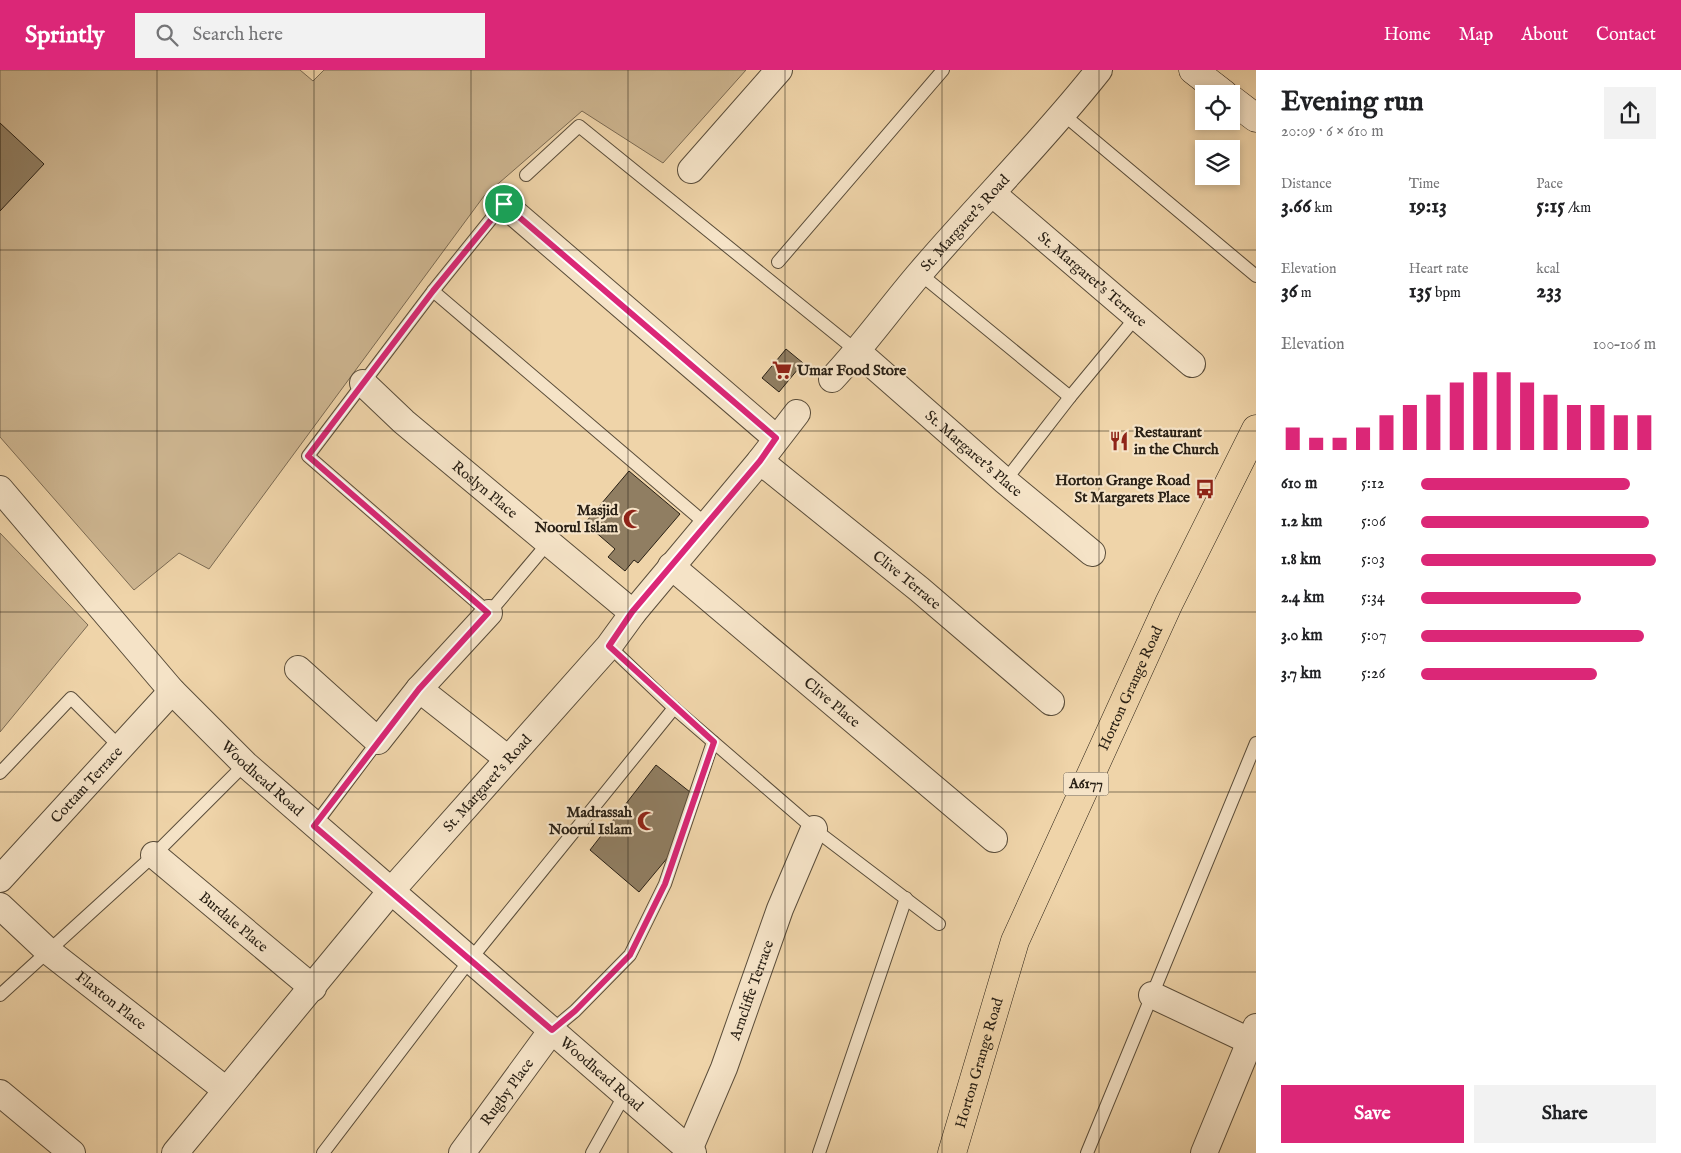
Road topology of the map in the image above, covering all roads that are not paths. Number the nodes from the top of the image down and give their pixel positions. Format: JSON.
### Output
{"nodes":[{"id":1,"x":779,"y":70,"type":"edge"},
{"id":2,"x":943,"y":70,"type":"edge"},
{"id":3,"x":1099,"y":70,"type":"edge"},
{"id":4,"x":1193,"y":70,"type":"edge"},
{"id":5,"x":1212,"y":85,"type":"edge"},
{"id":6,"x":1240,"y":106,"type":"edge"},
{"id":7,"x":1064,"y":115,"type":"junction"},
{"id":8,"x":1256,"y":118,"type":"edge"},
{"id":9,"x":691,"y":170,"type":"dead end"},
{"id":10,"x":526,"y":175,"type":"dead end"},
{"id":11,"x":993,"y":194,"type":"junction"},
{"id":12,"x":508,"y":198,"type":"joint"},
{"id":13,"x":778,"y":262,"type":"dead end"},
{"id":14,"x":920,"y":273,"type":"junction"},
{"id":15,"x":1256,"y":276,"type":"edge"},
{"id":16,"x":433,"y":291,"type":"junction"},
{"id":17,"x":1137,"y":316,"type":"junction"},
{"id":18,"x":858,"y":352,"type":"junction"},
{"id":19,"x":1192,"y":364,"type":"dead end"},
{"id":20,"x":832,"y":379,"type":"dead end"},
{"id":21,"x":363,"y":383,"type":"junction"},
{"id":22,"x":1070,"y":397,"type":"junction"},
{"id":23,"x":797,"y":413,"type":"dead end"},
{"id":24,"x":1256,"y":429,"type":"edge"},
{"id":25,"x":776,"y":438,"type":"junction"},
{"id":26,"x":760,"y":461,"type":"junction"},
{"id":27,"x":1005,"y":482,"type":"junction"},
{"id":28,"x":0,"y":489,"type":"edge"},
{"id":29,"x":706,"y":524,"type":"junction"},
{"id":30,"x":548,"y":544,"type":"junction"},
{"id":31,"x":1092,"y":553,"type":"dead end"},
{"id":32,"x":672,"y":566,"type":"junction"},
{"id":33,"x":632,"y":612,"type":"junction"},
{"id":34,"x":488,"y":613,"type":"junction"},
{"id":35,"x":609,"y":646,"type":"junction"},
{"id":36,"x":298,"y":669,"type":"dead end"},
{"id":37,"x":419,"y":689,"type":"junction"},
{"id":38,"x":172,"y":691,"type":"junction"},
{"id":39,"x":1050,"y":702,"type":"dead end"},
{"id":40,"x":674,"y":708,"type":"junction"},
{"id":41,"x":378,"y":741,"type":"junction"},
{"id":42,"x":714,"y":742,"type":"junction"},
{"id":43,"x":1256,"y":743,"type":"edge"},
{"id":44,"x":119,"y":746,"type":"junction"},
{"id":45,"x":508,"y":759,"type":"junction"},
{"id":46,"x":245,"y":764,"type":"junction"},
{"id":47,"x":0,"y":773,"type":"edge"},
{"id":48,"x":314,"y":826,"type":"junction"},
{"id":49,"x":814,"y":829,"type":"junction"},
{"id":50,"x":994,"y":839,"type":"dead end"},
{"id":51,"x":154,"y":855,"type":"junction"},
{"id":52,"x":0,"y":879,"type":"edge"},
{"id":53,"x":392,"y":891,"type":"junction"},
{"id":54,"x":906,"y":898,"type":"junction"},
{"id":55,"x":0,"y":906,"type":"edge"},
{"id":56,"x":939,"y":924,"type":"dead end"},
{"id":57,"x":48,"y":950,"type":"junction"},
{"id":58,"x":470,"y":960,"type":"junction"},
{"id":59,"x":313,"y":988,"type":"junction"},
{"id":60,"x":0,"y":995,"type":"edge"},
{"id":61,"x":1152,"y":995,"type":"junction"},
{"id":62,"x":552,"y":1030,"type":"junction"},
{"id":63,"x":1254,"y":1037,"type":"edge"},
{"id":64,"x":226,"y":1090,"type":"junction"},
{"id":65,"x":0,"y":1093,"type":"edge"},
{"id":66,"x":625,"y":1094,"type":"junction"},
{"id":67,"x":691,"y":1151,"type":"edge"},
{"id":68,"x":72,"y":1153,"type":"edge"},
{"id":69,"x":175,"y":1153,"type":"edge"},
{"id":70,"x":322,"y":1153,"type":"edge"},
{"id":71,"x":462,"y":1153,"type":"edge"},
{"id":72,"x":592,"y":1153,"type":"edge"},
{"id":73,"x":819,"y":1153,"type":"edge"},
{"id":74,"x":952,"y":1153,"type":"edge"},
{"id":75,"x":1087,"y":1153,"type":"edge"},
{"id":76,"x":1204,"y":1153,"type":"edge"}],
"edges":[{"from":1,"to":9,"type":"street"},
{"from":2,"to":13,"type":"lane"},
{"from":3,"to":7,"type":"street","name":"St. Margaret's Road"},
{"from":4,"to":5,"type":"street"},
{"from":6,"to":8,"type":"street"},
{"from":7,"to":11,"type":"street","name":"St. Margaret's Road"},
{"from":7,"to":15,"type":"lane"},
{"from":10,"to":18,"type":"lane"},
{"from":11,"to":14,"type":"street","name":"St. Margaret's Road"},
{"from":11,"to":17,"type":"street","name":"St. Margaret's Terrace"},
{"from":12,"to":16,"type":"lane"},
{"from":12,"to":25,"type":"street"},
{"from":14,"to":18,"type":"street","name":"St. Margaret's Road"},
{"from":14,"to":22,"type":"lane"},
{"from":16,"to":21,"type":"lane"},
{"from":16,"to":29,"type":"lane"},
{"from":17,"to":19,"type":"street","name":"St. Margaret's Terrace"},
{"from":17,"to":22,"type":"lane"},
{"from":18,"to":20,"type":"street","name":"St. Margaret's Road"},
{"from":18,"to":27,"type":"street","name":"St. Margaret's Place"},
{"from":21,"to":30,"type":"street","name":"Roslyn Place"},
{"from":21,"to":34,"type":"lane"},
{"from":22,"to":27,"type":"lane"},
{"from":23,"to":25,"type":"street","name":"St. Margaret's Road"},
{"from":24,"to":74,"type":"main road","name":"Horton Grange Road","number":"A6177"},
{"from":25,"to":26,"type":"street","name":"St. Margaret's Road"},
{"from":26,"to":29,"type":"street","name":"St. Margaret's Road"},
{"from":26,"to":39,"type":"street","name":"Clive Terrace"},
{"from":27,"to":31,"type":"street","name":"St. Margaret's Place"},
{"from":28,"to":38,"type":"street","name":"Woodhead Road"},
{"from":29,"to":32,"type":"street","name":"St. Margaret's Road"},
{"from":30,"to":33,"type":"street","name":"Roslyn Place"},
{"from":30,"to":34,"type":"lane"},
{"from":32,"to":33,"type":"street","name":"St. Margaret's Road"},
{"from":32,"to":50,"type":"street","name":"Clive Place"},
{"from":33,"to":35,"type":"street","name":"St. Margaret's Road"},
{"from":34,"to":37,"type":"street"},
{"from":35,"to":40,"type":"lane"},
{"from":35,"to":45,"type":"street","name":"St. Margaret's Road"},
{"from":36,"to":41,"type":"street"},
{"from":37,"to":41,"type":"street"},
{"from":37,"to":45,"type":"street"},
{"from":38,"to":44,"type":"street","name":"Cottam Terrace"},
{"from":38,"to":46,"type":"street","name":"Woodhead Road"},
{"from":40,"to":42,"type":"lane"},
{"from":40,"to":58,"type":"lane"},
{"from":41,"to":48,"type":"lane"},
{"from":42,"to":49,"type":"lane"},
{"from":42,"to":62,"type":"lane"},
{"from":43,"to":61,"type":"lane"},
{"from":44,"to":47,"type":"lane"},
{"from":44,"to":52,"type":"street","name":"Cottam Terrace"},
{"from":45,"to":53,"type":"street","name":"St. Margaret's Road"},
{"from":46,"to":48,"type":"street","name":"Woodhead Road"},
{"from":46,"to":51,"type":"lane"},
{"from":48,"to":53,"type":"street","name":"Woodhead Road"},
{"from":49,"to":54,"type":"lane"},
{"from":49,"to":67,"type":"street","name":"Arncliffe Terrace"},
{"from":51,"to":57,"type":"lane"},
{"from":51,"to":59,"type":"street","name":"Burdale Place"},
{"from":53,"to":58,"type":"street","name":"Woodhead Road"},
{"from":53,"to":59,"type":"street","name":"St. Margaret's Road"},
{"from":54,"to":56,"type":"lane"},
{"from":54,"to":73,"type":"lane"},
{"from":55,"to":57,"type":"street","name":"Flaxton Place"},
{"from":57,"to":60,"type":"lane"},
{"from":57,"to":64,"type":"street","name":"Flaxton Place"},
{"from":58,"to":62,"type":"street","name":"Woodhead Road"},
{"from":58,"to":70,"type":"lane"},
{"from":59,"to":64,"type":"street","name":"St. Margaret's Road"},
{"from":61,"to":63,"type":"street"},
{"from":61,"to":75,"type":"lane"},
{"from":62,"to":66,"type":"street","name":"Woodhead Road"},
{"from":62,"to":71,"type":"street","name":"Rugby Place"},
{"from":63,"to":76,"type":"street"},
{"from":64,"to":69,"type":"street","name":"St. Margaret's Road"},
{"from":65,"to":68,"type":"street"},
{"from":66,"to":67,"type":"street","name":"Woodhead Road"},
{"from":66,"to":72,"type":"lane"}]}
